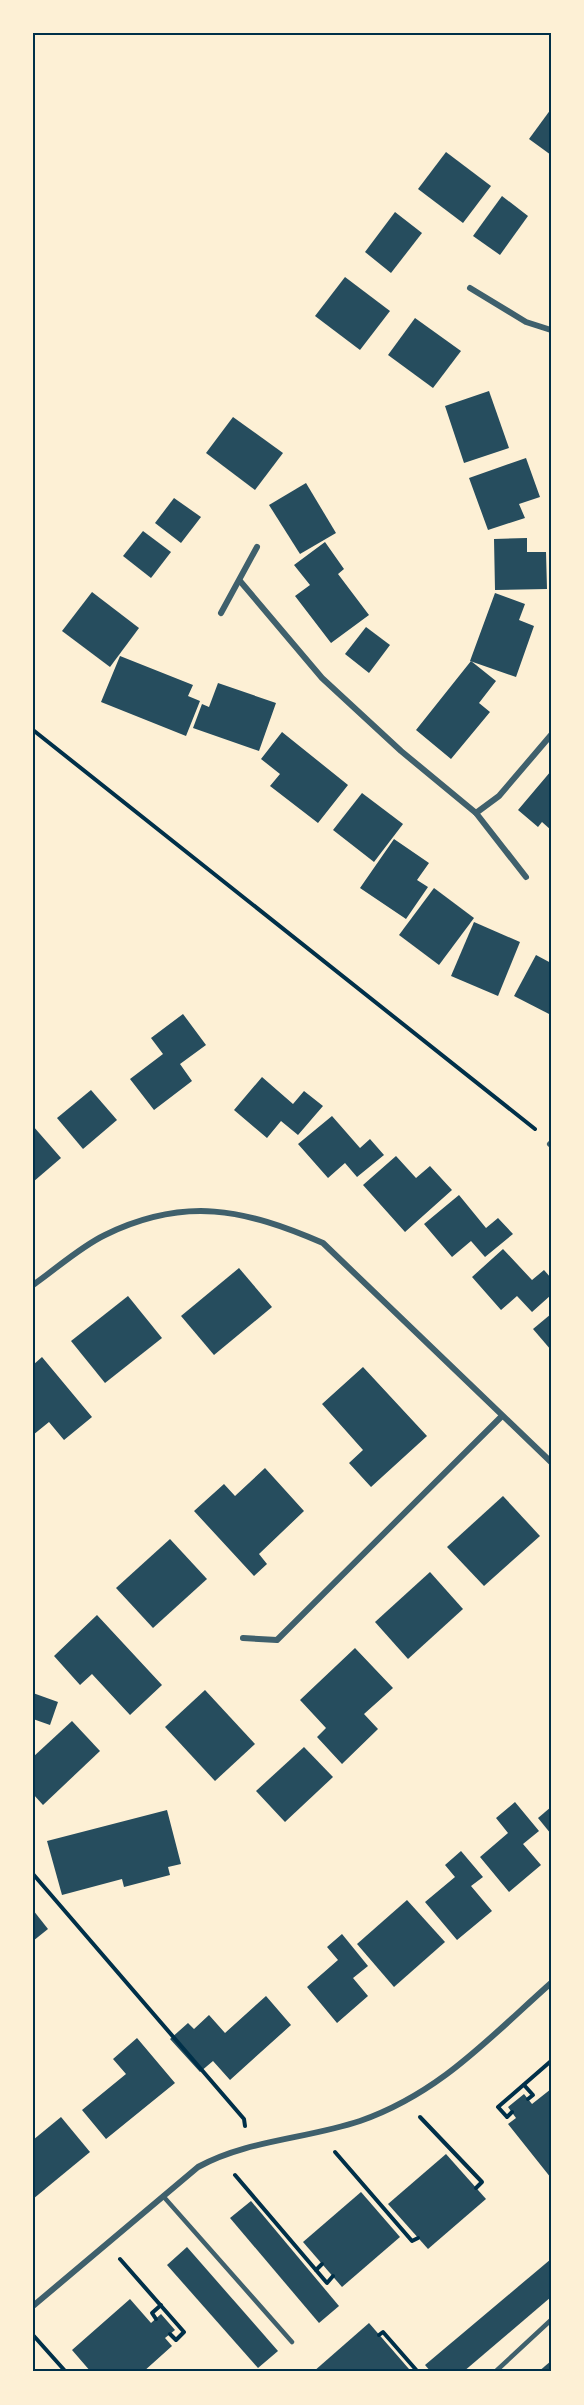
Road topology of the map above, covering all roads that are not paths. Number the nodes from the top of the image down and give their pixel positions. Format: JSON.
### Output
{"nodes":[{"id":1,"x":470,"y":288,"type":"dead end"},
{"id":2,"x":551,"y":330,"type":"edge"},
{"id":3,"x":257,"y":546,"type":"dead end"},
{"id":4,"x":240,"y":581,"type":"junction"},
{"id":5,"x":221,"y":613,"type":"dead end"},
{"id":6,"x":551,"y":735,"type":"edge"},
{"id":7,"x":476,"y":813,"type":"junction"},
{"id":8,"x":526,"y":876,"type":"dead end"},
{"id":9,"x":33,"y":1285,"type":"edge"},
{"id":10,"x":502,"y":1416,"type":"junction"},
{"id":11,"x":551,"y":1462,"type":"edge"},
{"id":12,"x":243,"y":1638,"type":"dead end"},
{"id":13,"x":551,"y":1983,"type":"edge"},
{"id":14,"x":162,"y":2195,"type":"junction"},
{"id":15,"x":33,"y":2307,"type":"edge"},
{"id":16,"x":551,"y":2320,"type":"edge"},
{"id":17,"x":292,"y":2342,"type":"dead end"},
{"id":18,"x":495,"y":2372,"type":"edge"}],
"edges":[{"from":1,"to":2,"type":"street"},
{"from":3,"to":4,"type":"street"},
{"from":4,"to":5,"type":"street"},
{"from":4,"to":7,"type":"street"},
{"from":6,"to":7,"type":"street"},
{"from":7,"to":8,"type":"street"},
{"from":9,"to":10,"type":"street"},
{"from":10,"to":11,"type":"street"},
{"from":10,"to":12,"type":"street"},
{"from":13,"to":14,"type":"street"},
{"from":14,"to":15,"type":"street"},
{"from":14,"to":17,"type":"lane"},
{"from":16,"to":18,"type":"lane"}]}
